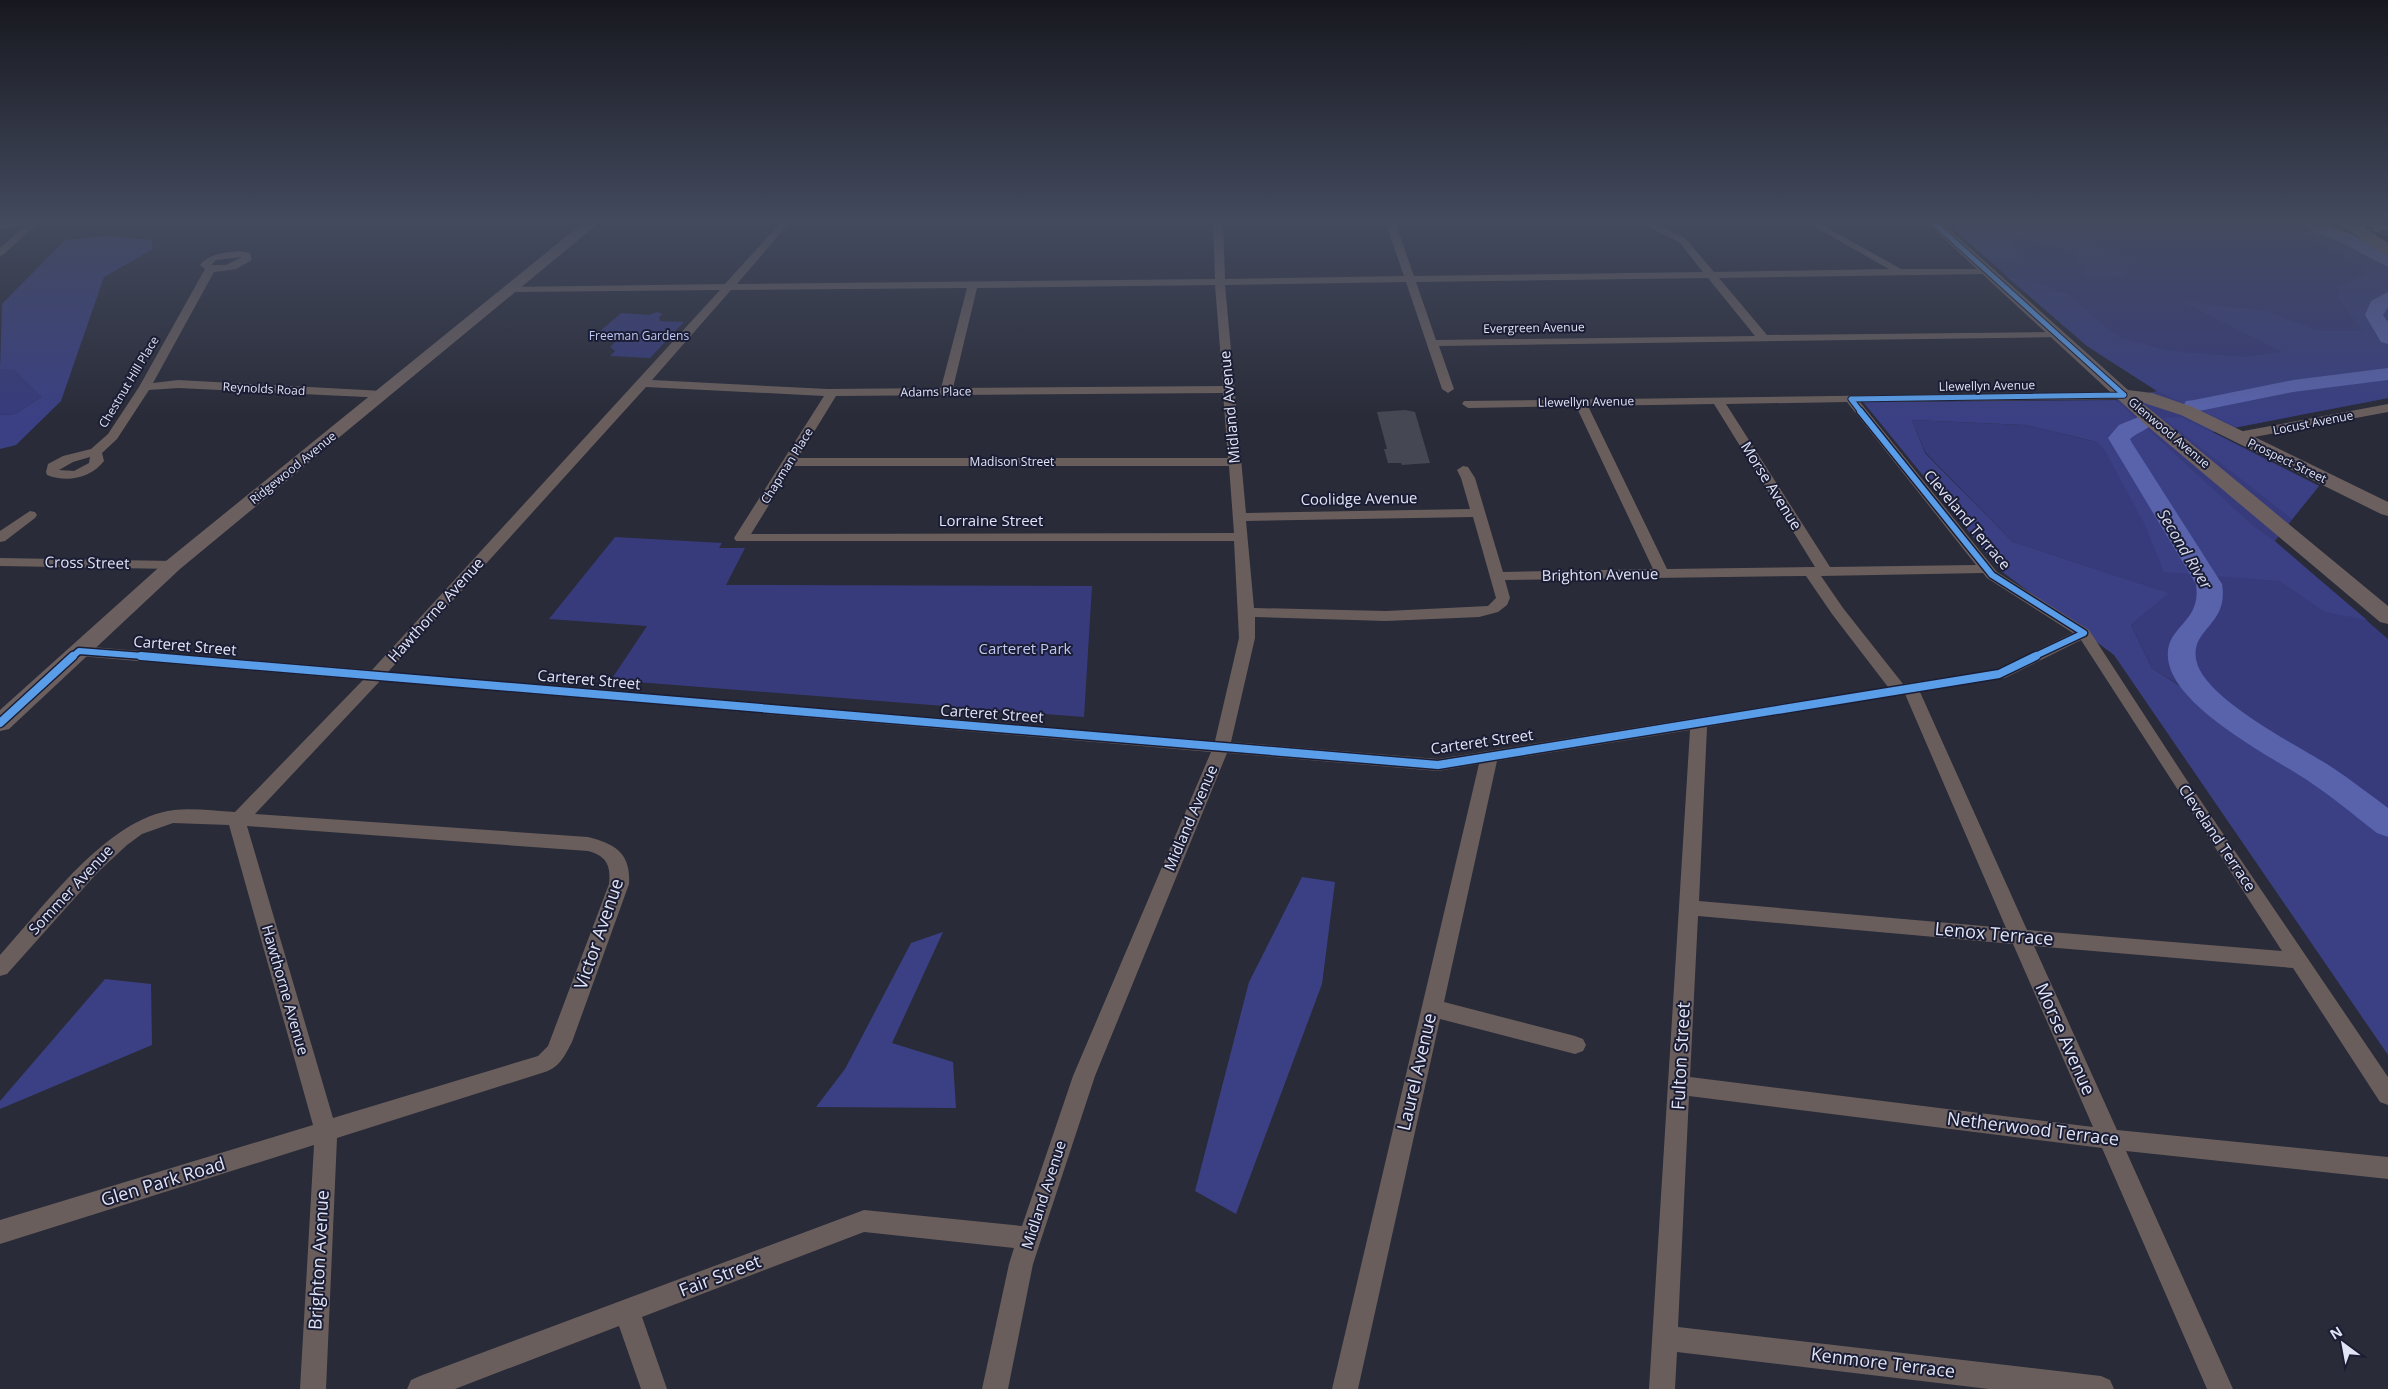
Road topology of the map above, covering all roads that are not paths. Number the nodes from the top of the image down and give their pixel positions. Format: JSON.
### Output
{"nodes":[{"id":1,"x":200,"y":287,"type":"edge"},
{"id":2,"x":514,"y":287,"type":"edge"},
{"id":3,"x":728,"y":287,"type":"junction"},
{"id":4,"x":750,"y":287,"type":"edge"},
{"id":5,"x":973,"y":287,"type":"edge"},
{"id":6,"x":1220,"y":287,"type":"edge"},
{"id":7,"x":1413,"y":287,"type":"edge"},
{"id":8,"x":1720,"y":287,"type":"edge"},
{"id":9,"x":2004,"y":287,"type":"edge"},
{"id":10,"x":511,"y":289,"type":"junction"},
{"id":11,"x":2057,"y":335,"type":"junction"},
{"id":12,"x":1763,"y":338,"type":"junction"},
{"id":13,"x":1432,"y":343,"type":"junction"},
{"id":14,"x":2080,"y":356,"type":"junction"},
{"id":15,"x":643,"y":383,"type":"junction"},
{"id":16,"x":145,"y":386,"type":"junction"},
{"id":17,"x":1229,"y":389,"type":"junction"},
{"id":18,"x":1448,"y":389,"type":"dead end"},
{"id":19,"x":946,"y":392,"type":"junction"},
{"id":20,"x":832,"y":393,"type":"junction"},
{"id":21,"x":383,"y":395,"type":"junction"},
{"id":22,"x":2124,"y":395,"type":"junction"},
{"id":23,"x":1851,"y":399,"type":"junction"},
{"id":24,"x":1717,"y":400,"type":"junction"},
{"id":25,"x":1582,"y":402,"type":"junction"},
{"id":26,"x":1468,"y":404,"type":"dead end"},
{"id":27,"x":2388,"y":408,"type":"edge"},
{"id":28,"x":2187,"y":412,"type":"junction"},
{"id":29,"x":2238,"y":436,"type":"junction"},
{"id":30,"x":94,"y":452,"type":"dead end"},
{"id":31,"x":789,"y":462,"type":"junction"},
{"id":32,"x":1235,"y":462,"type":"junction"},
{"id":33,"x":1464,"y":470,"type":"dead end"},
{"id":34,"x":2388,"y":510,"type":"edge"},
{"id":35,"x":1479,"y":512,"type":"junction"},
{"id":36,"x":30,"y":515,"type":"dead end"},
{"id":37,"x":1239,"y":517,"type":"junction"},
{"id":38,"x":1241,"y":537,"type":"junction"},
{"id":39,"x":0,"y":538,"type":"edge"},
{"id":40,"x":741,"y":538,"type":"joint"},
{"id":41,"x":0,"y":562,"type":"edge"},
{"id":42,"x":173,"y":565,"type":"junction"},
{"id":43,"x":1987,"y":569,"type":"junction"},
{"id":44,"x":1818,"y":571,"type":"junction"},
{"id":45,"x":1662,"y":574,"type":"junction"},
{"id":46,"x":1498,"y":576,"type":"junction"},
{"id":47,"x":1247,"y":612,"type":"junction"},
{"id":48,"x":2388,"y":617,"type":"edge"},
{"id":49,"x":2084,"y":633,"type":"junction"},
{"id":50,"x":78,"y":651,"type":"junction"},
{"id":51,"x":376,"y":676,"type":"junction"},
{"id":52,"x":1905,"y":689,"type":"junction"},
{"id":53,"x":0,"y":723,"type":"edge"},
{"id":54,"x":1699,"y":723,"type":"junction"},
{"id":55,"x":1222,"y":745,"type":"junction"},
{"id":56,"x":1490,"y":755,"type":"junction"},
{"id":57,"x":240,"y":819,"type":"junction"},
{"id":58,"x":1688,"y":908,"type":"junction"},
{"id":59,"x":2020,"y":937,"type":"junction"},
{"id":60,"x":2299,"y":961,"type":"junction"},
{"id":61,"x":0,"y":968,"type":"edge"},
{"id":62,"x":1432,"y":1008,"type":"junction"},
{"id":63,"x":1575,"y":1045,"type":"dead end"},
{"id":64,"x":1679,"y":1085,"type":"junction"},
{"id":65,"x":2388,"y":1095,"type":"edge"},
{"id":66,"x":326,"y":1132,"type":"junction"},
{"id":67,"x":2109,"y":1138,"type":"junction"},
{"id":68,"x":2388,"y":1168,"type":"edge"},
{"id":69,"x":0,"y":1232,"type":"edge"},
{"id":70,"x":1030,"y":1238,"type":"junction"},
{"id":71,"x":627,"y":1311,"type":"junction"},
{"id":72,"x":1665,"y":1338,"type":"junction"},
{"id":73,"x":313,"y":1389,"type":"edge"},
{"id":74,"x":420,"y":1389,"type":"edge"},
{"id":75,"x":654,"y":1389,"type":"edge"},
{"id":76,"x":996,"y":1389,"type":"edge"},
{"id":77,"x":1345,"y":1389,"type":"edge"},
{"id":78,"x":1662,"y":1389,"type":"edge"},
{"id":79,"x":2101,"y":1389,"type":"edge"},
{"id":80,"x":2220,"y":1389,"type":"edge"}],
"edges":[{"from":1,"to":16,"type":"street","name":"Chestnut Hill Place"},
{"from":2,"to":10,"type":"street","name":"Ridgewood Avenue"},
{"from":3,"to":4,"type":"street"},
{"from":3,"to":10,"type":"street"},
{"from":3,"to":15,"type":"street","name":"Hawthorne Avenue"},
{"from":5,"to":19,"type":"street"},
{"from":6,"to":17,"type":"street","name":"Midland Avenue"},
{"from":7,"to":13,"type":"street"},
{"from":8,"to":12,"type":"street"},
{"from":9,"to":11,"type":"street","name":"Glenwood Avenue"},
{"from":10,"to":21,"type":"street","name":"Ridgewood Avenue"},
{"from":11,"to":12,"type":"street","name":"Evergreen Avenue"},
{"from":11,"to":14,"type":"street","name":"Glenwood Avenue"},
{"from":12,"to":13,"type":"street","name":"Evergreen Avenue"},
{"from":13,"to":18,"type":"street"},
{"from":14,"to":22,"type":"street","name":"Glenwood Avenue"},
{"from":14,"to":28,"type":"street","name":"Prospect Street"},
{"from":15,"to":20,"type":"street","name":"Adams Place"},
{"from":15,"to":51,"type":"street","name":"Hawthorne Avenue"},
{"from":16,"to":21,"type":"street","name":"Reynolds Road"},
{"from":16,"to":30,"type":"street","name":"Chestnut Hill Place"},
{"from":17,"to":19,"type":"street","name":"Adams Place"},
{"from":17,"to":32,"type":"street","name":"Midland Avenue"},
{"from":19,"to":20,"type":"street","name":"Adams Place"},
{"from":20,"to":31,"type":"street","name":"Chapman Place"},
{"from":21,"to":42,"type":"street","name":"Ridgewood Avenue"},
{"from":22,"to":23,"type":"street","name":"Llewellyn Avenue"},
{"from":22,"to":28,"type":"street","name":"Prospect Street"},
{"from":22,"to":48,"type":"street","name":"Glenwood Avenue"},
{"from":23,"to":24,"type":"street","name":"Llewellyn Avenue"},
{"from":23,"to":43,"type":"street","name":"Cleveland Terrace"},
{"from":24,"to":25,"type":"street","name":"Llewellyn Avenue"},
{"from":24,"to":44,"type":"street","name":"Morse Avenue"},
{"from":25,"to":26,"type":"street","name":"Llewellyn Avenue"},
{"from":25,"to":45,"type":"street"},
{"from":27,"to":29,"type":"street","name":"Locust Avenue"},
{"from":28,"to":29,"type":"street","name":"Prospect Street"},
{"from":29,"to":34,"type":"street","name":"Prospect Street"},
{"from":31,"to":32,"type":"street","name":"Madison Street"},
{"from":31,"to":40,"type":"street","name":"Chapman Place"},
{"from":32,"to":37,"type":"street","name":"Midland Avenue"},
{"from":33,"to":35,"type":"street"},
{"from":35,"to":37,"type":"street","name":"Coolidge Avenue"},
{"from":35,"to":46,"type":"street"},
{"from":36,"to":39,"type":"street"},
{"from":37,"to":38,"type":"street","name":"Midland Avenue"},
{"from":38,"to":40,"type":"street","name":"Lorraine Street"},
{"from":38,"to":47,"type":"street","name":"Midland Avenue"},
{"from":41,"to":42,"type":"street","name":"Cross Street"},
{"from":42,"to":50,"type":"street","name":"Ridgewood Avenue"},
{"from":43,"to":44,"type":"street","name":"Brighton Avenue"},
{"from":43,"to":49,"type":"street","name":"Cleveland Terrace"},
{"from":44,"to":45,"type":"street","name":"Brighton Avenue"},
{"from":44,"to":52,"type":"street","name":"Morse Avenue"},
{"from":45,"to":46,"type":"street","name":"Brighton Avenue"},
{"from":46,"to":47,"type":"street"},
{"from":47,"to":55,"type":"street","name":"Midland Avenue"},
{"from":49,"to":52,"type":"street","name":"Carteret Street"},
{"from":49,"to":60,"type":"street","name":"Cleveland Terrace"},
{"from":50,"to":51,"type":"street","name":"Carteret Street"},
{"from":50,"to":53,"type":"street","name":"Ridgewood Avenue"},
{"from":51,"to":55,"type":"street","name":"Carteret Street"},
{"from":51,"to":57,"type":"street","name":"Hawthorne Avenue"},
{"from":52,"to":54,"type":"street","name":"Carteret Street"},
{"from":52,"to":59,"type":"street","name":"Morse Avenue"},
{"from":54,"to":56,"type":"street","name":"Carteret Street"},
{"from":54,"to":58,"type":"street","name":"Fulton Street"},
{"from":55,"to":56,"type":"street","name":"Carteret Street"},
{"from":55,"to":70,"type":"street","name":"Midland Avenue"},
{"from":56,"to":62,"type":"street","name":"Laurel Avenue"},
{"from":57,"to":61,"type":"street","name":"Sommer Avenue"},
{"from":57,"to":66,"type":"street","name":"Hawthorne Avenue"},
{"from":57,"to":66,"type":"street","name":"Victor Avenue"},
{"from":58,"to":59,"type":"street","name":"Lenox Terrace"},
{"from":58,"to":64,"type":"street","name":"Fulton Street"},
{"from":59,"to":60,"type":"street","name":"Lenox Terrace"},
{"from":59,"to":67,"type":"street","name":"Morse Avenue"},
{"from":60,"to":65,"type":"street","name":"Cleveland Terrace"},
{"from":62,"to":63,"type":"street"},
{"from":62,"to":77,"type":"street","name":"Laurel Avenue"},
{"from":64,"to":67,"type":"street","name":"Netherwood Terrace"},
{"from":64,"to":72,"type":"street","name":"Fulton Street"},
{"from":66,"to":69,"type":"street","name":"Glen Park Road"},
{"from":66,"to":73,"type":"street","name":"Brighton Avenue"},
{"from":67,"to":68,"type":"street","name":"Netherwood Terrace"},
{"from":67,"to":80,"type":"street","name":"Morse Avenue"},
{"from":70,"to":71,"type":"street","name":"Fair Street"},
{"from":70,"to":76,"type":"street","name":"Midland Avenue"},
{"from":71,"to":74,"type":"street","name":"Fair Street"},
{"from":71,"to":75,"type":"street"},
{"from":72,"to":78,"type":"street","name":"Fulton Street"},
{"from":72,"to":79,"type":"street","name":"Kenmore Terrace"}]}
